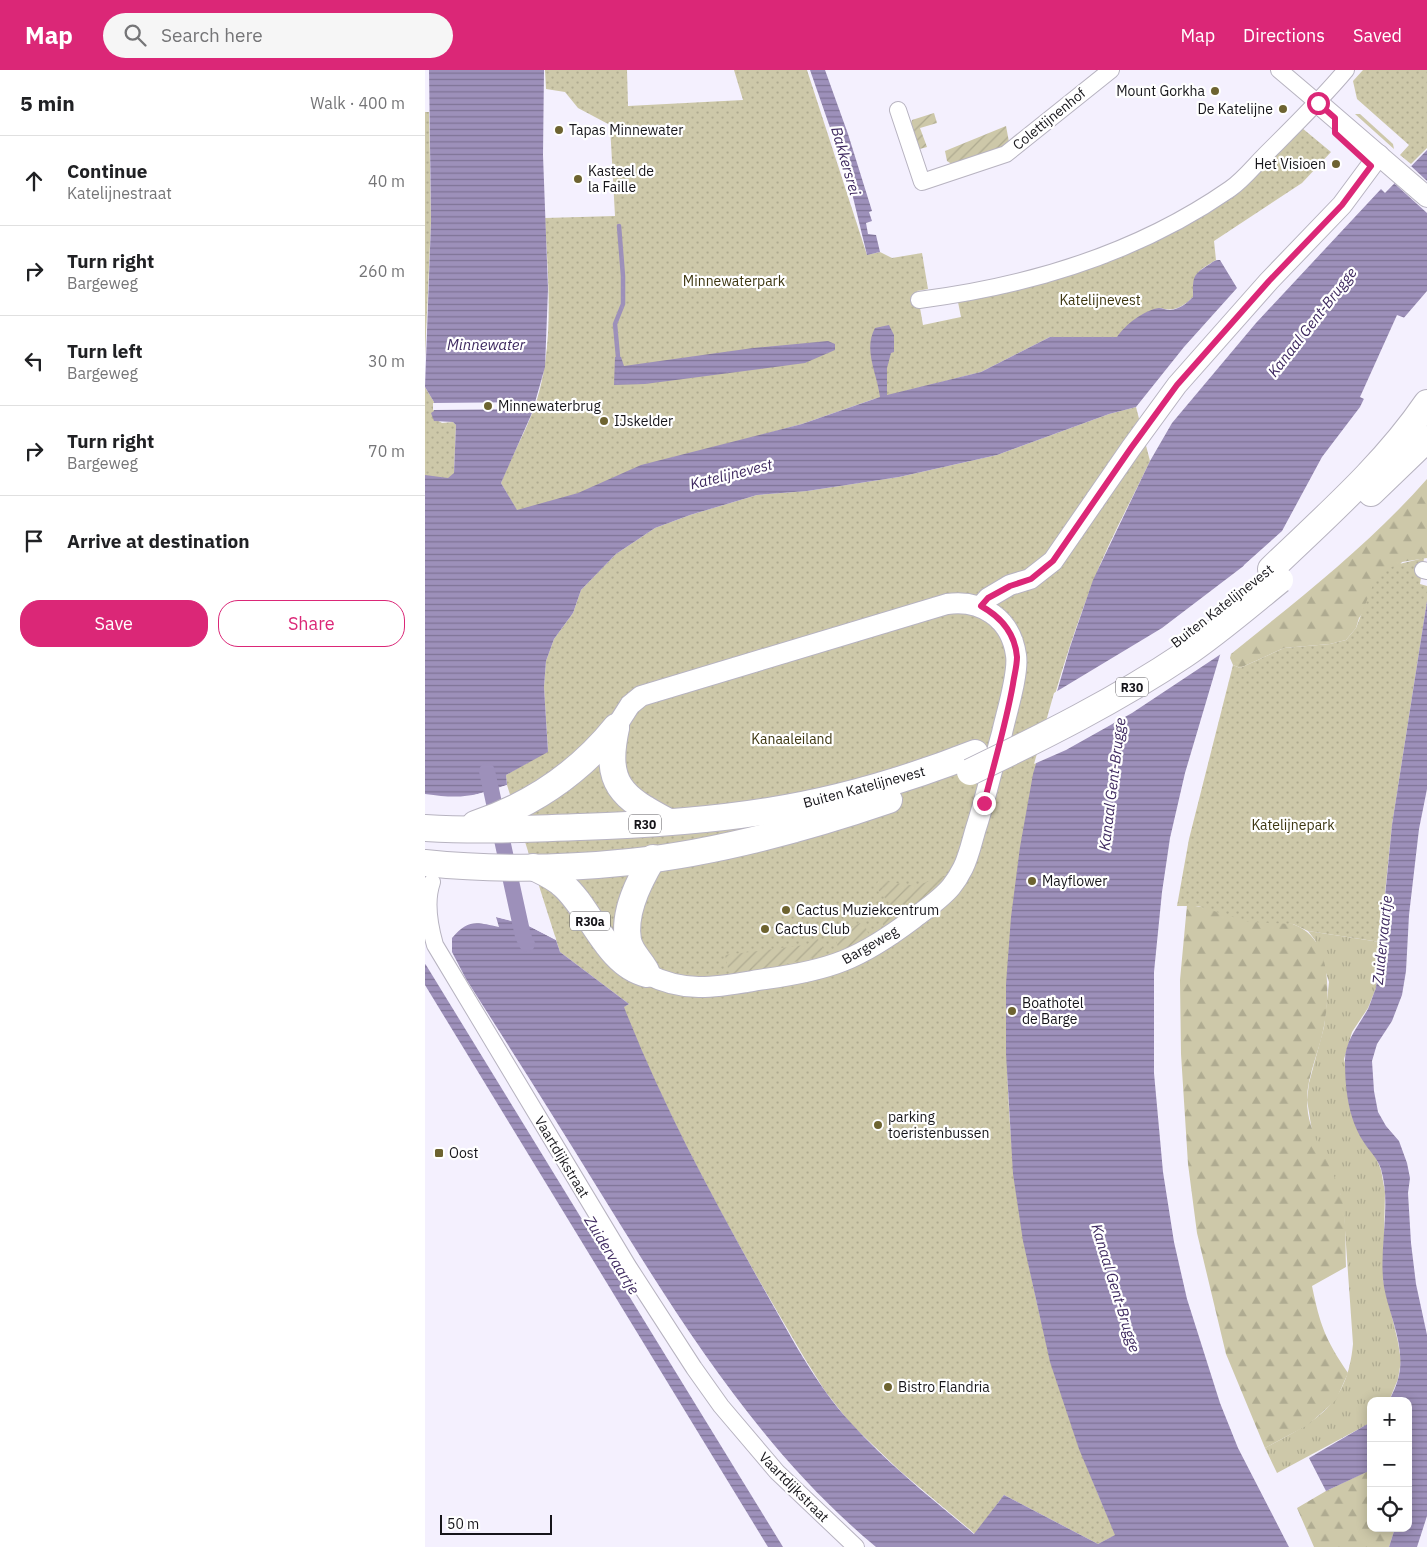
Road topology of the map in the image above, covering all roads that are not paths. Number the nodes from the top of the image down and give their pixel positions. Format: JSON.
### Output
{"nodes":[{"id":1,"x":1279,"y":70,"type":"edge"},
{"id":2,"x":1346,"y":70,"type":"edge"},
{"id":3,"x":1105,"y":72,"type":"edge"},
{"id":4,"x":1318,"y":103,"type":"junction"},
{"id":5,"x":899,"y":110,"type":"dead end"},
{"id":6,"x":1375,"y":160,"type":"junction"},
{"id":7,"x":1427,"y":197,"type":"edge"},
{"id":8,"x":919,"y":300,"type":"dead end"},
{"id":9,"x":1427,"y":403,"type":"edge"},
{"id":10,"x":1427,"y":439,"type":"edge"},
{"id":11,"x":1275,"y":575,"type":"junction"},
{"id":12,"x":981,"y":606,"type":"junction"},
{"id":13,"x":616,"y":727,"type":"junction"},
{"id":14,"x":973,"y":762,"type":"junction"},
{"id":15,"x":518,"y":819,"type":"junction"},
{"id":16,"x":669,"y":822,"type":"junction"},
{"id":17,"x":425,"y":828,"type":"edge"},
{"id":18,"x":653,"y":858,"type":"junction"},
{"id":19,"x":533,"y":867,"type":"junction"},
{"id":20,"x":428,"y":872,"type":"edge"},
{"id":21,"x":647,"y":974,"type":"junction"},
{"id":22,"x":856,"y":1547,"type":"edge"}],
"edges":[{"from":1,"to":4,"type":"street"},
{"from":2,"to":4,"type":"street"},
{"from":3,"to":5,"type":"street","name":"Colettijnenhof"},
{"from":4,"to":6,"type":"street"},
{"from":4,"to":8,"type":"street"},
{"from":6,"to":7,"type":"street"},
{"from":6,"to":12,"type":"street"},
{"from":9,"to":11,"type":"main road","name":"Buiten Katelijnevest","number":"R30"},
{"from":10,"to":11,"type":"main road","name":"Buiten Katelijnevest","number":"R30"},
{"from":11,"to":14,"type":"main road","name":"Buiten Katelijnevest","number":"R30"},
{"from":12,"to":13,"type":"street"},
{"from":12,"to":21,"type":"street","name":"Bargeweg","number":"R30a"},
{"from":13,"to":15,"type":"main road"},
{"from":13,"to":16,"type":"main road"},
{"from":14,"to":16,"type":"main road","name":"Buiten Katelijnevest","number":"R30"},
{"from":14,"to":18,"type":"main road","name":"Buiten Katelijnevest","number":"R30"},
{"from":15,"to":16,"type":"main road","name":"Buiten Katelijnevest","number":"R30"},
{"from":15,"to":17,"type":"main road"},
{"from":18,"to":19,"type":"main road","name":"Buiten Katelijnevest","number":"R30"},
{"from":18,"to":21,"type":"main road","number":"R30a"},
{"from":19,"to":20,"type":"main road","name":"Buiten Katelijnevest","number":"R30"},
{"from":19,"to":21,"type":"main road","number":"R30a"},
{"from":20,"to":22,"type":"street","name":"Vaartdijkstraat"}]}
